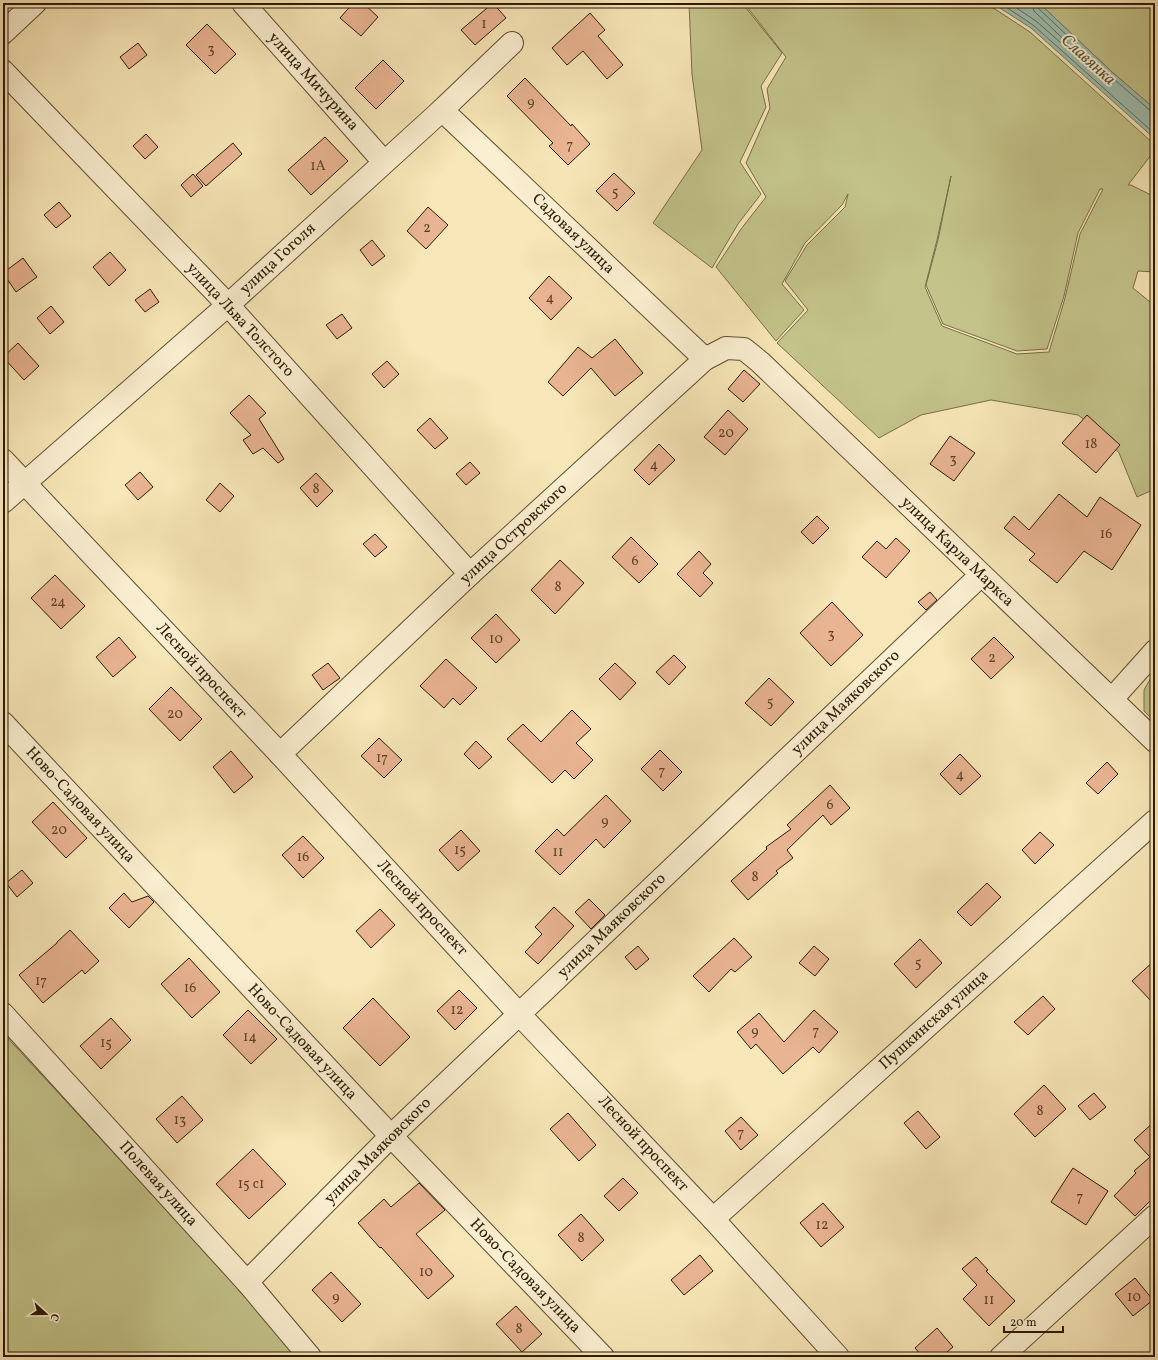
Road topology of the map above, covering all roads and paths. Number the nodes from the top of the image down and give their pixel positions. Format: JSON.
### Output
{"nodes":[{"id":1,"x":35,"y":3,"type":"edge"},
{"id":2,"x":243,"y":3,"type":"edge"},
{"id":3,"x":3,"y":33,"type":"edge"},
{"id":4,"x":512,"y":43,"type":"dead end"},
{"id":5,"x":3,"y":72,"type":"edge"},
{"id":6,"x":442,"y":110,"type":"junction"},
{"id":7,"x":384,"y":162,"type":"junction"},
{"id":8,"x":228,"y":305,"type":"junction"},
{"id":9,"x":705,"y":359,"type":"junction"},
{"id":10,"x":760,"y":362,"type":"joint"},
{"id":11,"x":3,"y":460,"type":"edge"},
{"id":12,"x":24,"y":483,"type":"junction"},
{"id":13,"x":3,"y":502,"type":"edge"},
{"id":14,"x":470,"y":574,"type":"junction"},
{"id":15,"x":981,"y":575,"type":"junction"},
{"id":16,"x":1155,"y":651,"type":"edge"},
{"id":17,"x":1112,"y":699,"type":"junction"},
{"id":18,"x":3,"y":723,"type":"edge"},
{"id":19,"x":1155,"y":741,"type":"edge"},
{"id":20,"x":280,"y":754,"type":"junction"},
{"id":21,"x":1155,"y":821,"type":"edge"},
{"id":22,"x":3,"y":1014,"type":"edge"},
{"id":23,"x":519,"y":1014,"type":"junction"},
{"id":24,"x":391,"y":1136,"type":"junction"},
{"id":25,"x":1155,"y":1216,"type":"edge"},
{"id":26,"x":713,"y":1218,"type":"junction"},
{"id":27,"x":247,"y":1282,"type":"junction"},
{"id":28,"x":310,"y":1357,"type":"edge"},
{"id":29,"x":603,"y":1357,"type":"edge"},
{"id":30,"x":838,"y":1357,"type":"edge"},
{"id":31,"x":1002,"y":1357,"type":"edge"}],
"edges":[{"from":1,"to":3,"type":"street"},
{"from":2,"to":7,"type":"street","name":"улица Мичурина"},
{"from":4,"to":6,"type":"street","name":"улица Гоголя"},
{"from":5,"to":8,"type":"street","name":"улица Льва Толстого"},
{"from":6,"to":7,"type":"street","name":"улица Гоголя"},
{"from":6,"to":9,"type":"street","name":"Садовая улица"},
{"from":7,"to":8,"type":"street","name":"улица Гоголя"},
{"from":8,"to":12,"type":"street","name":"улица Гоголя"},
{"from":8,"to":14,"type":"street","name":"улица Льва Толстого"},
{"from":9,"to":10,"type":"street","name":"улица Островского"},
{"from":9,"to":14,"type":"street","name":"улица Островского"},
{"from":10,"to":15,"type":"street","name":"улица Карла Маркса"},
{"from":11,"to":12,"type":"street","name":"Лесной проспект"},
{"from":12,"to":13,"type":"street","name":"улица Гоголя"},
{"from":12,"to":20,"type":"street","name":"Лесной проспект"},
{"from":14,"to":20,"type":"street","name":"улица Островского"},
{"from":15,"to":17,"type":"street","name":"улица Карла Маркса"},
{"from":15,"to":23,"type":"street","name":"улица Маяковского"},
{"from":16,"to":17,"type":"street"},
{"from":17,"to":19,"type":"street","name":"улица Карла Маркса"},
{"from":18,"to":24,"type":"street","name":"Ново-Садовая улица"},
{"from":20,"to":23,"type":"street","name":"Лесной проспект"},
{"from":21,"to":26,"type":"street","name":"Пушкинская улица"},
{"from":22,"to":27,"type":"street","name":"Полевая улица"},
{"from":23,"to":24,"type":"street","name":"улица Маяковского"},
{"from":23,"to":26,"type":"street","name":"Лесной проспект"},
{"from":24,"to":27,"type":"street","name":"улица Маяковского"},
{"from":24,"to":29,"type":"street","name":"Ново-Садовая улица"},
{"from":25,"to":31,"type":"street"},
{"from":26,"to":30,"type":"street","name":"Лесной проспект"},
{"from":27,"to":28,"type":"street","name":"Полевая улица"}]}
